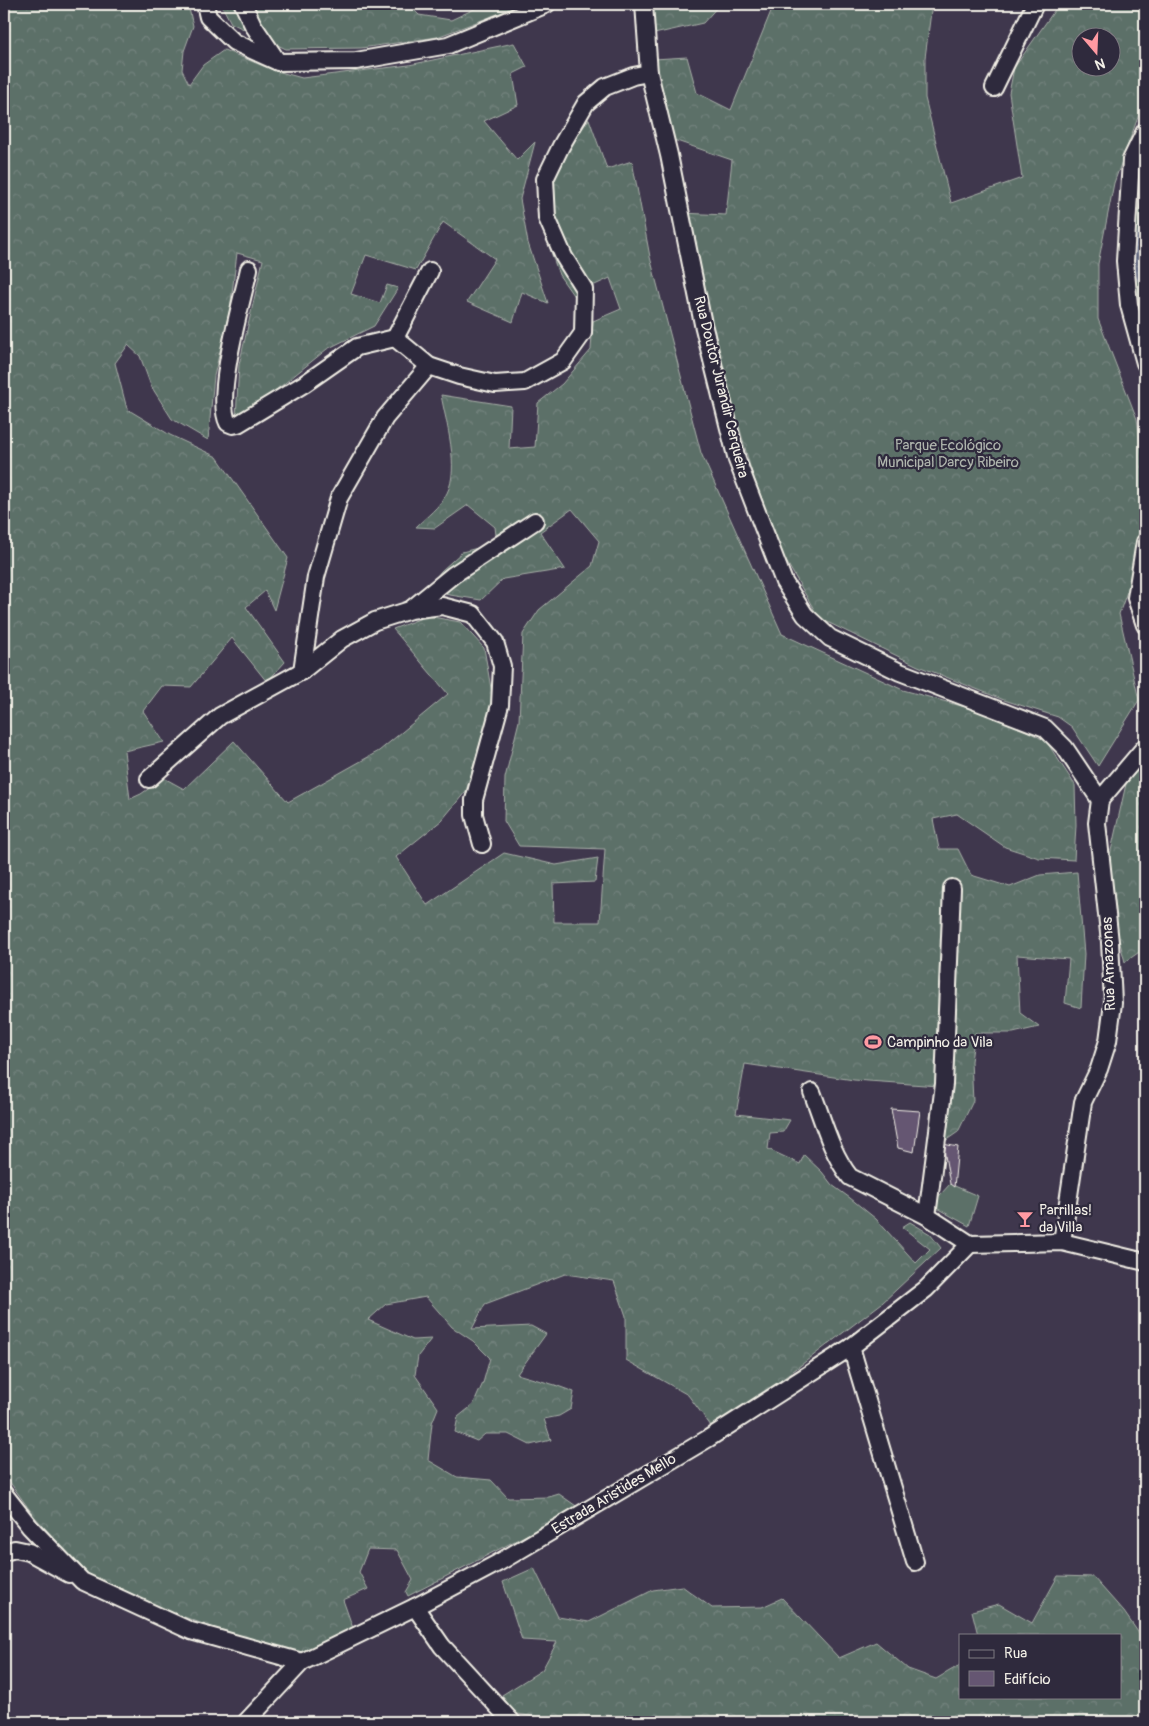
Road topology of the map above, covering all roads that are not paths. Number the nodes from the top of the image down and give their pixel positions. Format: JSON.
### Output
{"nodes":[{"id":1,"x":204,"y":4,"type":"edge"},
{"id":2,"x":243,"y":4,"type":"edge"},
{"id":3,"x":547,"y":4,"type":"edge"},
{"id":4,"x":644,"y":4,"type":"edge"},
{"id":5,"x":1035,"y":4,"type":"edge"},
{"id":6,"x":278,"y":62,"type":"junction"},
{"id":7,"x":649,"y":73,"type":"junction"},
{"id":8,"x":994,"y":88,"type":"dead end"},
{"id":9,"x":1145,"y":131,"type":"edge"},
{"id":10,"x":249,"y":269,"type":"dead end"},
{"id":11,"x":430,"y":271,"type":"dead end"},
{"id":12,"x":395,"y":338,"type":"junction"},
{"id":13,"x":1145,"y":363,"type":"edge"},
{"id":14,"x":429,"y":366,"type":"junction"},
{"id":15,"x":536,"y":520,"type":"dead end"},
{"id":16,"x":1145,"y":542,"type":"edge"},
{"id":17,"x":410,"y":610,"type":"junction"},
{"id":18,"x":1145,"y":625,"type":"edge"},
{"id":19,"x":302,"y":671,"type":"junction"},
{"id":20,"x":1145,"y":746,"type":"edge"},
{"id":21,"x":149,"y":778,"type":"dead end"},
{"id":22,"x":1100,"y":800,"type":"junction"},
{"id":23,"x":482,"y":844,"type":"dead end"},
{"id":24,"x":952,"y":888,"type":"dead end"},
{"id":25,"x":812,"y":1092,"type":"dead end"},
{"id":26,"x":927,"y":1216,"type":"junction"},
{"id":27,"x":1062,"y":1242,"type":"junction"},
{"id":28,"x":970,"y":1244,"type":"junction"},
{"id":29,"x":1145,"y":1262,"type":"edge"},
{"id":30,"x":851,"y":1346,"type":"junction"},
{"id":31,"x":4,"y":1494,"type":"edge"},
{"id":32,"x":4,"y":1552,"type":"edge"},
{"id":33,"x":915,"y":1562,"type":"dead end"},
{"id":34,"x":82,"y":1582,"type":"junction"},
{"id":35,"x":415,"y":1607,"type":"junction"},
{"id":36,"x":302,"y":1662,"type":"junction"},
{"id":37,"x":246,"y":1722,"type":"edge"},
{"id":38,"x":512,"y":1722,"type":"edge"}],
"edges":[{"from":1,"to":6,"type":"street"},
{"from":2,"to":6,"type":"street"},
{"from":3,"to":6,"type":"street"},
{"from":4,"to":7,"type":"street","name":"Rua Doutor Jurandir Cerqueira"},
{"from":5,"to":8,"type":"street"},
{"from":7,"to":14,"type":"street"},
{"from":7,"to":22,"type":"street","name":"Rua Doutor Jurandir Cerqueira"},
{"from":9,"to":13,"type":"street"},
{"from":10,"to":12,"type":"street"},
{"from":11,"to":12,"type":"street"},
{"from":12,"to":14,"type":"street"},
{"from":14,"to":19,"type":"street"},
{"from":15,"to":17,"type":"street"},
{"from":16,"to":18,"type":"street"},
{"from":17,"to":19,"type":"street"},
{"from":17,"to":23,"type":"street"},
{"from":19,"to":21,"type":"street"},
{"from":20,"to":22,"type":"street"},
{"from":22,"to":27,"type":"street","name":"Rua Amazonas"},
{"from":24,"to":26,"type":"street"},
{"from":25,"to":26,"type":"street"},
{"from":26,"to":28,"type":"street"},
{"from":27,"to":28,"type":"street"},
{"from":27,"to":29,"type":"street"},
{"from":28,"to":30,"type":"street","name":"Estrada Aristides Mello"},
{"from":30,"to":33,"type":"street"},
{"from":30,"to":35,"type":"street","name":"Estrada Aristides Mello"},
{"from":31,"to":34,"type":"street"},
{"from":32,"to":34,"type":"street"},
{"from":34,"to":36,"type":"street"},
{"from":35,"to":36,"type":"street","name":"Estrada Aristides Mello"},
{"from":35,"to":38,"type":"street"},
{"from":36,"to":37,"type":"street","name":"Estrada Aristides Mello"}]}
